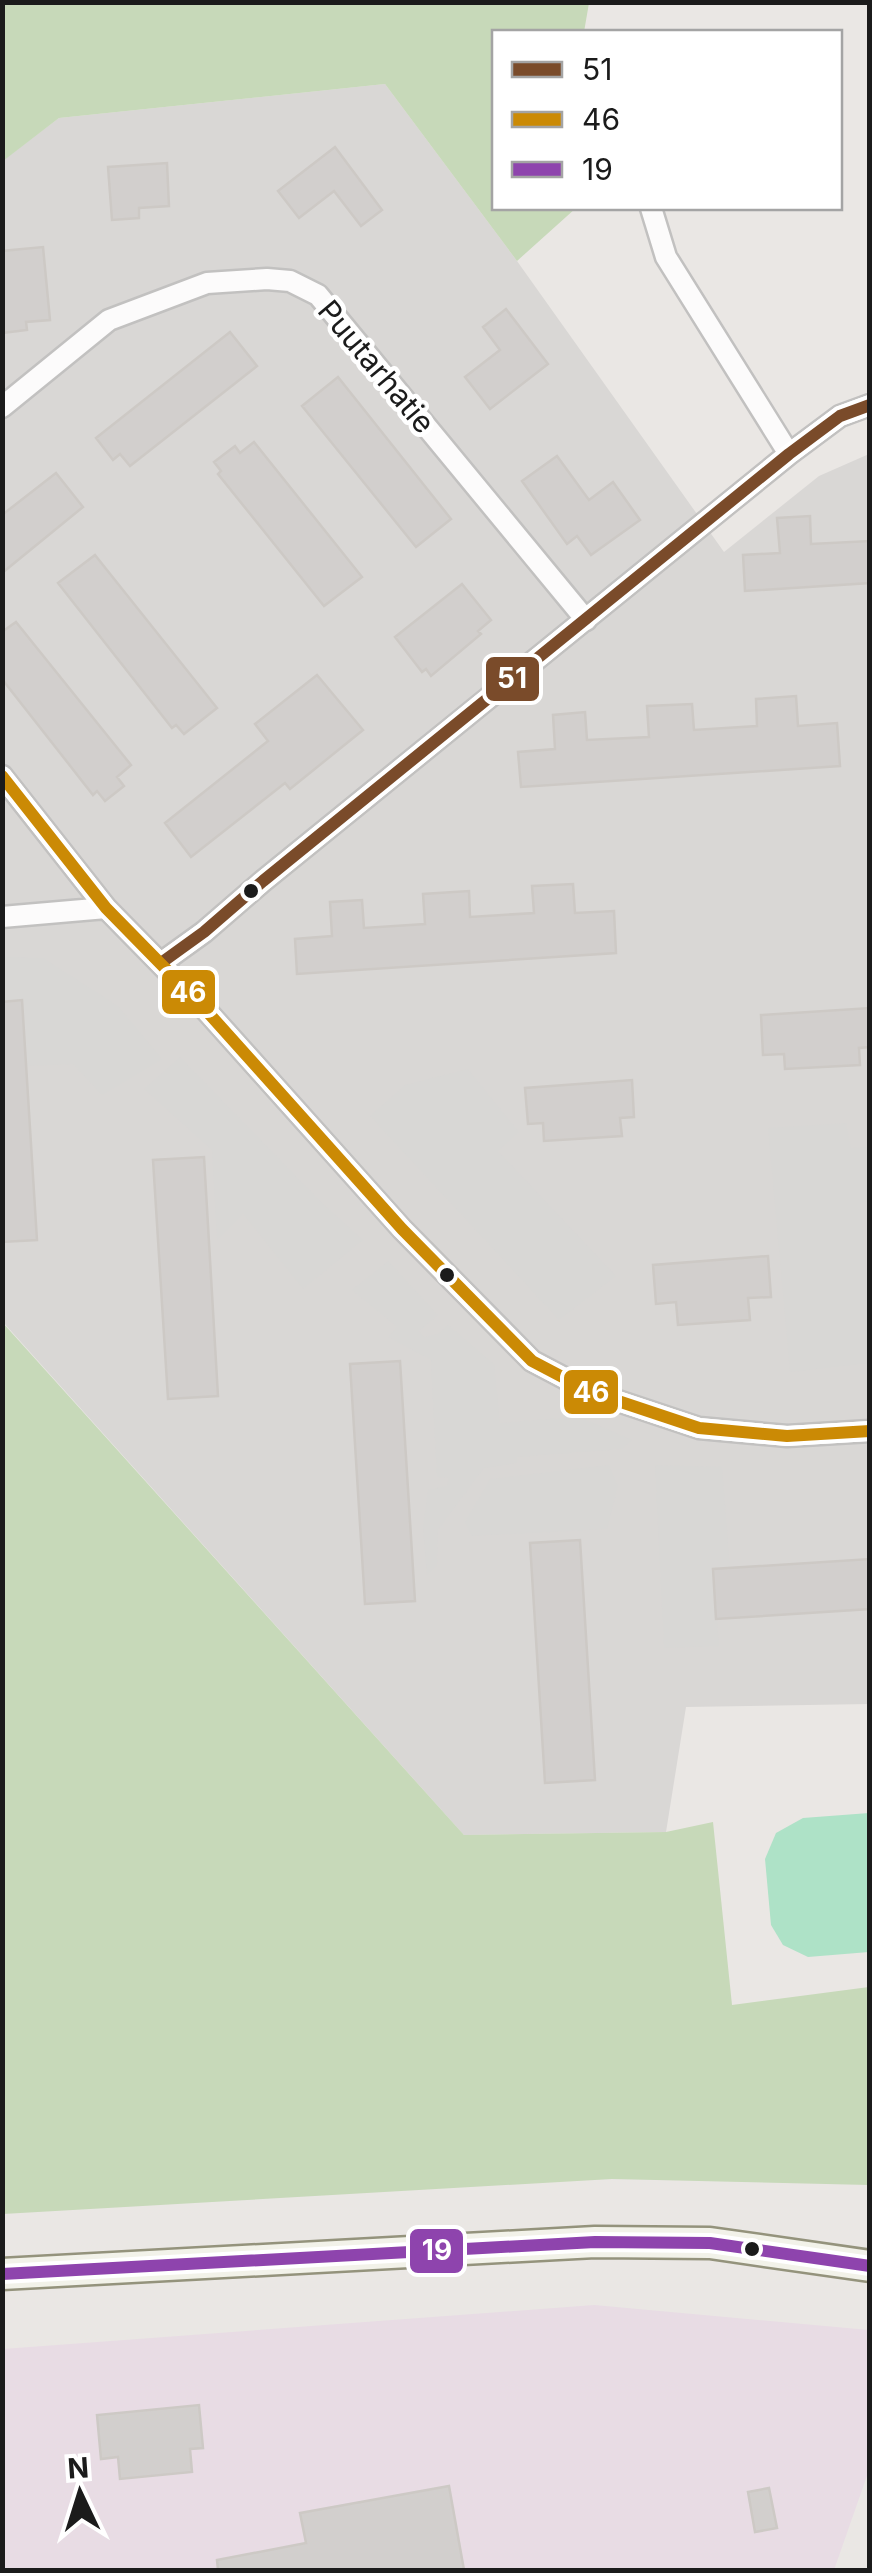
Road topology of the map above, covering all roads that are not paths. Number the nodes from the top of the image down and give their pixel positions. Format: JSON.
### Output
{"nodes":[{"id":1,"x":651,"y":210,"type":"edge"},
{"id":2,"x":870,"y":405,"type":"edge"},
{"id":3,"x":2,"y":408,"type":"edge"},
{"id":4,"x":789,"y":454,"type":"junction"},
{"id":5,"x":586,"y":620,"type":"junction"},
{"id":6,"x":2,"y":776,"type":"edge"},
{"id":7,"x":106,"y":908,"type":"junction"},
{"id":8,"x":2,"y":917,"type":"edge"},
{"id":9,"x":161,"y":963,"type":"junction"},
{"id":10,"x":870,"y":1431,"type":"edge"},
{"id":11,"x":870,"y":2266,"type":"edge"},
{"id":12,"x":2,"y":2274,"type":"edge"}],
"edges":[{"from":1,"to":4,"type":"street"},
{"from":2,"to":4,"type":"street"},
{"from":3,"to":5,"type":"street","name":"Puutarhatie"},
{"from":4,"to":5,"type":"street"},
{"from":5,"to":9,"type":"street"},
{"from":6,"to":7,"type":"street"},
{"from":7,"to":8,"type":"street"},
{"from":7,"to":9,"type":"street"},
{"from":9,"to":10,"type":"street"},
{"from":11,"to":12,"type":"main road"}]}
